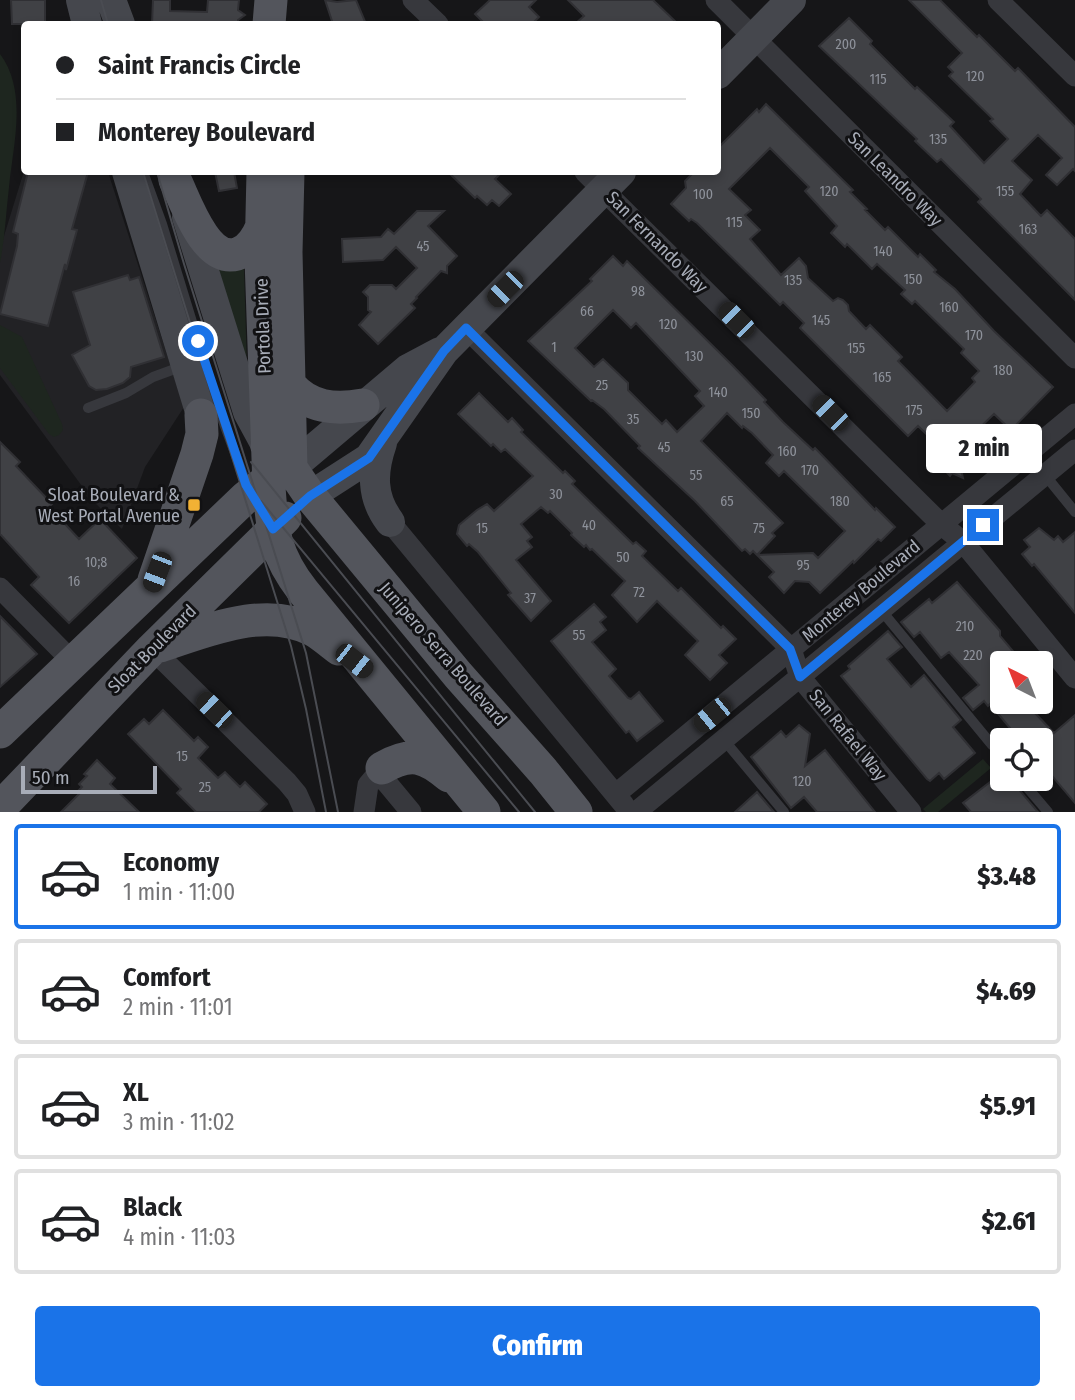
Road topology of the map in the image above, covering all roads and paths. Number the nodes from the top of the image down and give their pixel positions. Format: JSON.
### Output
{"nodes":[{"id":1,"x":81,"y":0,"type":"edge"},
{"id":2,"x":111,"y":0,"type":"edge"},
{"id":3,"x":271,"y":0,"type":"edge"},
{"id":4,"x":292,"y":0,"type":"edge"},
{"id":5,"x":413,"y":0,"type":"edge"},
{"id":6,"x":716,"y":0,"type":"edge"},
{"id":7,"x":791,"y":0,"type":"edge"},
{"id":8,"x":998,"y":0,"type":"edge"},
{"id":9,"x":86,"y":21,"type":"edge"},
{"id":10,"x":119,"y":21,"type":"edge"},
{"id":11,"x":269,"y":21,"type":"edge"},
{"id":12,"x":291,"y":21,"type":"edge"},
{"id":13,"x":435,"y":21,"type":"edge"},
{"id":14,"x":754,"y":38,"type":"junction"},
{"id":15,"x":721,"y":71,"type":"edge"},
{"id":16,"x":1075,"y":76,"type":"edge"},
{"id":17,"x":128,"y":175,"type":"edge"},
{"id":18,"x":144,"y":175,"type":"edge"},
{"id":19,"x":263,"y":175,"type":"edge"},
{"id":20,"x":288,"y":175,"type":"edge"},
{"id":21,"x":173,"y":176,"type":"edge"},
{"id":22,"x":603,"y":177,"type":"edge"},
{"id":23,"x":262,"y":226,"type":"junction"},
{"id":24,"x":466,"y":328,"type":"junction"},
{"id":25,"x":444,"y":351,"type":"junction"},
{"id":26,"x":1075,"y":358,"type":"edge"},
{"id":27,"x":185,"y":365,"type":"junction"},
{"id":28,"x":290,"y":385,"type":"junction"},
{"id":29,"x":368,"y":401,"type":"junction"},
{"id":30,"x":88,"y":408,"type":"dead end"},
{"id":31,"x":1075,"y":414,"type":"edge"},
{"id":32,"x":201,"y":415,"type":"joint"},
{"id":33,"x":388,"y":433,"type":"junction"},
{"id":34,"x":1075,"y":450,"type":"edge"},
{"id":35,"x":1045,"y":475,"type":"junction"},
{"id":36,"x":266,"y":490,"type":"junction"},
{"id":37,"x":310,"y":496,"type":"junction"},
{"id":38,"x":1075,"y":512,"type":"edge"},
{"id":39,"x":390,"y":522,"type":"joint"},
{"id":40,"x":942,"y":525,"type":"junction"},
{"id":41,"x":963,"y":542,"type":"junction"},
{"id":42,"x":0,"y":588,"type":"edge"},
{"id":43,"x":150,"y":588,"type":"junction"},
{"id":44,"x":881,"y":610,"type":"junction"},
{"id":45,"x":152,"y":649,"type":"junction"},
{"id":46,"x":790,"y":649,"type":"junction"},
{"id":47,"x":74,"y":662,"type":"junction"},
{"id":48,"x":371,"y":675,"type":"junction"},
{"id":49,"x":800,"y":677,"type":"junction"},
{"id":50,"x":1075,"y":678,"type":"edge"},
{"id":51,"x":0,"y":732,"type":"edge"},
{"id":52,"x":724,"y":740,"type":"junction"},
{"id":53,"x":990,"y":743,"type":"edge"},
{"id":54,"x":380,"y":770,"type":"junction"},
{"id":55,"x":1030,"y":791,"type":"edge"},
{"id":56,"x":616,"y":794,"type":"junction"},
{"id":57,"x":476,"y":802,"type":"edge"},
{"id":58,"x":8,"y":807,"type":"edge"},
{"id":59,"x":305,"y":812,"type":"edge"},
{"id":60,"x":364,"y":812,"type":"edge"},
{"id":61,"x":411,"y":812,"type":"edge"},
{"id":62,"x":576,"y":812,"type":"edge"},
{"id":63,"x":630,"y":812,"type":"edge"},
{"id":64,"x":636,"y":812,"type":"edge"},
{"id":65,"x":784,"y":812,"type":"edge"},
{"id":66,"x":911,"y":812,"type":"edge"},
{"id":67,"x":1048,"y":812,"type":"edge"}],
"edges":[{"from":1,"to":9,"type":"main road"},
{"from":2,"to":10,"type":"main road"},
{"from":3,"to":11,"type":"main road"},
{"from":4,"to":12,"type":"main road"},
{"from":5,"to":13,"type":"street"},
{"from":6,"to":14,"type":"street","name":"San Leandro Way"},
{"from":7,"to":14,"type":"main road"},
{"from":8,"to":16,"type":"street"},
{"from":14,"to":15,"type":"main road"},
{"from":14,"to":26,"type":"street","name":"San Leandro Way"},
{"from":17,"to":27,"type":"main road"},
{"from":18,"to":36,"type":"lane"},
{"from":19,"to":23,"type":"main road","name":"Portola Drive"},
{"from":20,"to":28,"type":"main road","name":"Portola Drive"},
{"from":21,"to":23,"type":"main road"},
{"from":21,"to":36,"type":"main road"},
{"from":22,"to":24,"type":"main road"},
{"from":22,"to":40,"type":"street","name":"San Fernando Way"},
{"from":23,"to":36,"type":"main road","name":"Portola Drive"},
{"from":24,"to":25,"type":"main road"},
{"from":24,"to":46,"type":"street","name":"San Rafael Way"},
{"from":25,"to":29,"type":"main road"},
{"from":25,"to":33,"type":"main road"},
{"from":27,"to":30,"type":"lane"},
{"from":27,"to":32,"type":"main road"},
{"from":28,"to":29,"type":"main road"},
{"from":28,"to":36,"type":"main road","name":"Portola Drive"},
{"from":29,"to":33,"type":"main road"},
{"from":29,"to":36,"type":"main road"},
{"from":31,"to":40,"type":"street","name":"Monterey Boulevard"},
{"from":32,"to":43,"type":"main road"},
{"from":33,"to":37,"type":"main road"},
{"from":33,"to":39,"type":"main road"},
{"from":34,"to":35,"type":"street","name":"Monterey Boulevard"},
{"from":35,"to":38,"type":"lane"},
{"from":35,"to":41,"type":"street","name":"Monterey Boulevard"},
{"from":36,"to":37,"type":"main road","name":"Sloat Boulevard"},
{"from":36,"to":37,"type":"main road","name":"Junipero Serra Boulevard"},
{"from":36,"to":43,"type":"main road","name":"Sloat Boulevard"},
{"from":36,"to":45,"type":"main road","name":"Sloat Boulevard"},
{"from":36,"to":48,"type":"main road"},
{"from":37,"to":62,"type":"main road","name":"Junipero Serra Boulevard"},
{"from":39,"to":56,"type":"street"},
{"from":40,"to":41,"type":"street","name":"San Fernando Way"},
{"from":40,"to":46,"type":"street","name":"Monterey Boulevard"},
{"from":41,"to":44,"type":"street","name":"Monterey Boulevard"},
{"from":41,"to":50,"type":"street","name":"San Fernando Way"},
{"from":42,"to":47,"type":"street"},
{"from":43,"to":47,"type":"main road","name":"Sloat Boulevard"},
{"from":44,"to":49,"type":"street","name":"Monterey Boulevard"},
{"from":44,"to":53,"type":"lane"},
{"from":45,"to":48,"type":"main road"},
{"from":45,"to":58,"type":"main road","name":"Sloat Boulevard"},
{"from":45,"to":59,"type":"street"},
{"from":46,"to":49,"type":"street","name":"San Rafael Way"},
{"from":46,"to":56,"type":"street","name":"Monterey Boulevard"},
{"from":47,"to":51,"type":"main road","name":"Sloat Boulevard"},
{"from":48,"to":57,"type":"main road"},
{"from":49,"to":52,"type":"street","name":"Monterey Boulevard"},
{"from":49,"to":66,"type":"street","name":"San Rafael Way"},
{"from":52,"to":64,"type":"street","name":"Monterey Boulevard"},
{"from":52,"to":65,"type":"lane"},
{"from":54,"to":57,"type":"main road"},
{"from":54,"to":60,"type":"street"},
{"from":54,"to":61,"type":"street"},
{"from":55,"to":67,"type":"lane"},
{"from":56,"to":63,"type":"street"}]}
